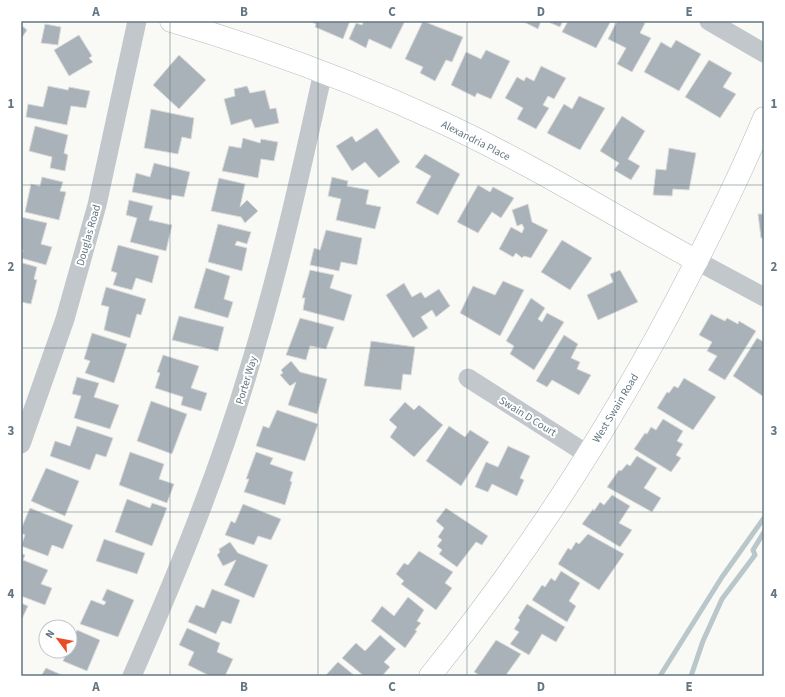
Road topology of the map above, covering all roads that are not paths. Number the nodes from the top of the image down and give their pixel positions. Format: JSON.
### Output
{"nodes":[{"id":1,"x":137,"y":21,"type":"edge"},
{"id":2,"x":171,"y":21,"type":"edge"},
{"id":3,"x":709,"y":21,"type":"edge"},
{"id":4,"x":764,"y":53,"type":"edge"},
{"id":5,"x":323,"y":72,"type":"junction"},
{"id":6,"x":764,"y":118,"type":"edge"},
{"id":7,"x":696,"y":261,"type":"junction"},
{"id":8,"x":764,"y":296,"type":"edge"},
{"id":9,"x":468,"y":378,"type":"dead end"},
{"id":10,"x":21,"y":444,"type":"edge"},
{"id":11,"x":587,"y":454,"type":"junction"},
{"id":12,"x":132,"y":676,"type":"edge"},
{"id":13,"x":430,"y":676,"type":"edge"}],
"edges":[{"from":1,"to":10,"type":"street","name":"Douglas Road"},
{"from":2,"to":5,"type":"street","name":"Alexandria Place"},
{"from":3,"to":4,"type":"street"},
{"from":5,"to":7,"type":"street","name":"Alexandria Place"},
{"from":5,"to":12,"type":"street","name":"Porter Way"},
{"from":6,"to":7,"type":"street","name":"West Swain Road"},
{"from":7,"to":8,"type":"street","name":"Alexandria Place"},
{"from":7,"to":11,"type":"street","name":"West Swain Road"},
{"from":9,"to":11,"type":"street","name":"Swain D Court"},
{"from":11,"to":13,"type":"street","name":"West Swain Road"}]}
